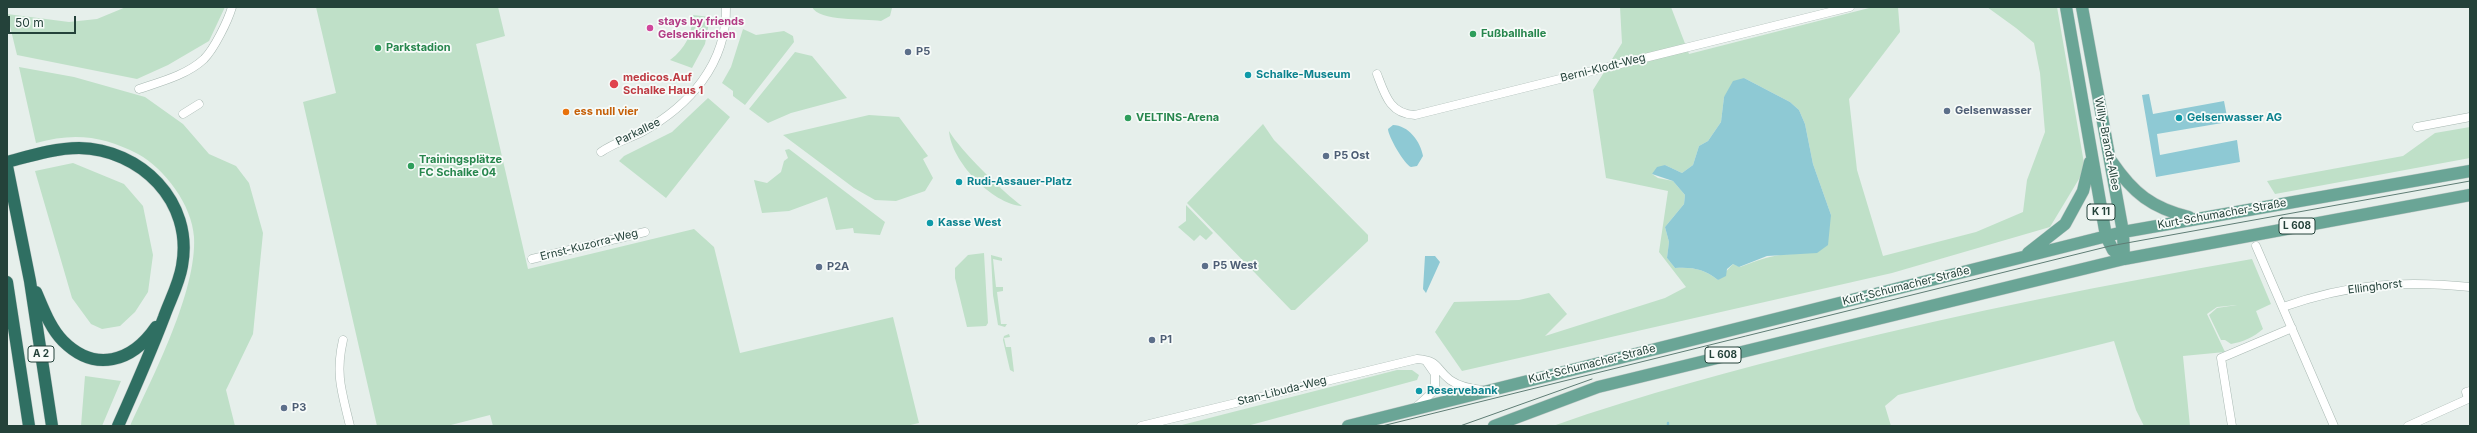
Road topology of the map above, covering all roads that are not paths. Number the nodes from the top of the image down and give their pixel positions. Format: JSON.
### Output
{"nodes":[{"id":1,"x":232,"y":7,"type":"edge"},
{"id":2,"x":726,"y":7,"type":"edge"},
{"id":3,"x":1850,"y":7,"type":"edge"},
{"id":4,"x":2066,"y":7,"type":"edge"},
{"id":5,"x":2082,"y":7,"type":"edge"},
{"id":6,"x":1377,"y":74,"type":"dead end"},
{"id":7,"x":139,"y":89,"type":"dead end"},
{"id":8,"x":199,"y":104,"type":"dead end"},
{"id":9,"x":184,"y":114,"type":"dead end"},
{"id":10,"x":2470,"y":117,"type":"edge"},
{"id":11,"x":2417,"y":127,"type":"dead end"},
{"id":12,"x":601,"y":152,"type":"dead end"},
{"id":13,"x":2108,"y":155,"type":"junction"},
{"id":14,"x":2091,"y":157,"type":"junction"},
{"id":15,"x":7,"y":162,"type":"edge"},
{"id":16,"x":7,"y":166,"type":"edge"},
{"id":17,"x":2470,"y":171,"type":"edge"},
{"id":18,"x":2470,"y":194,"type":"edge"},
{"id":19,"x":2194,"y":218,"type":"junction"},
{"id":20,"x":645,"y":232,"type":"dead end"},
{"id":21,"x":2123,"y":232,"type":"junction"},
{"id":22,"x":2106,"y":236,"type":"junction"},
{"id":23,"x":2256,"y":246,"type":"dead end"},
{"id":24,"x":2023,"y":257,"type":"junction"},
{"id":25,"x":532,"y":259,"type":"dead end"},
{"id":26,"x":2124,"y":259,"type":"junction"},
{"id":27,"x":30,"y":281,"type":"junction"},
{"id":28,"x":7,"y":282,"type":"edge"},
{"id":29,"x":2470,"y":287,"type":"edge"},
{"id":30,"x":2283,"y":308,"type":"junction"},
{"id":31,"x":10,"y":310,"type":"edge"},
{"id":32,"x":164,"y":316,"type":"junction"},
{"id":33,"x":2292,"y":328,"type":"junction"},
{"id":34,"x":343,"y":340,"type":"dead end"},
{"id":35,"x":1424,"y":360,"type":"junction"},
{"id":36,"x":1486,"y":391,"type":"junction"},
{"id":37,"x":2470,"y":391,"type":"edge"},
{"id":38,"x":1413,"y":410,"type":"junction"},
{"id":39,"x":29,"y":426,"type":"edge"},
{"id":40,"x":52,"y":426,"type":"edge"},
{"id":41,"x":118,"y":426,"type":"edge"},
{"id":42,"x":350,"y":426,"type":"edge"},
{"id":43,"x":1141,"y":426,"type":"edge"},
{"id":44,"x":1348,"y":426,"type":"edge"},
{"id":45,"x":1494,"y":426,"type":"edge"},
{"id":46,"x":2232,"y":426,"type":"edge"},
{"id":47,"x":2334,"y":426,"type":"edge"},
{"id":48,"x":2408,"y":426,"type":"edge"}],
"edges":[{"from":1,"to":7,"type":"street"},
{"from":2,"to":12,"type":"street","name":"Parkallee"},
{"from":3,"to":6,"type":"street","name":"Berni-Klodt-Weg"},
{"from":4,"to":14,"type":"main road","name":"Willy-Brandt-Allee","number":"K 11"},
{"from":5,"to":13,"type":"main road","name":"Willy-Brandt-Allee","number":"K 11"},
{"from":8,"to":9,"type":"street"},
{"from":10,"to":11,"type":"street"},
{"from":13,"to":19,"type":"main road"},
{"from":13,"to":21,"type":"main road","name":"Willy-Brandt-Allee","number":"K 11"},
{"from":14,"to":22,"type":"main road","name":"Willy-Brandt-Allee","number":"K 11"},
{"from":14,"to":24,"type":"main road"},
{"from":15,"to":32,"type":"highway"},
{"from":16,"to":27,"type":"highway","number":"A 2"},
{"from":17,"to":19,"type":"main road","name":"Kurt-Schumacher-Straße","number":"L 608"},
{"from":18,"to":26,"type":"main road","number":"L 608"},
{"from":19,"to":21,"type":"main road","name":"Kurt-Schumacher-Straße","number":"L 608"},
{"from":20,"to":25,"type":"street","name":"Ernst-Kuzorra-Weg"},
{"from":21,"to":22,"type":"main road","name":"Kurt-Schumacher-Straße","number":"L 608"},
{"from":21,"to":26,"type":"main road","name":"Willy-Brandt-Allee","number":"K 11"},
{"from":22,"to":24,"type":"main road","name":"Kurt-Schumacher-Straße","number":"L 608"},
{"from":22,"to":26,"type":"main road","name":"Willy-Brandt-Allee","number":"K 11"},
{"from":23,"to":30,"type":"street"},
{"from":24,"to":36,"type":"main road","name":"Kurt-Schumacher-Straße","number":"L 608"},
{"from":26,"to":45,"type":"main road","number":"L 608"},
{"from":27,"to":32,"type":"highway"},
{"from":27,"to":40,"type":"highway","number":"A 2"},
{"from":28,"to":31,"type":"highway","number":"A 2"},
{"from":29,"to":30,"type":"street","name":"Ellinghorst"},
{"from":30,"to":33,"type":"street"},
{"from":31,"to":39,"type":"highway","number":"A 2"},
{"from":32,"to":41,"type":"highway"},
{"from":33,"to":46,"type":"street"},
{"from":33,"to":47,"type":"street"},
{"from":34,"to":42,"type":"street"},
{"from":35,"to":36,"type":"street"},
{"from":35,"to":38,"type":"street"},
{"from":35,"to":43,"type":"street","name":"Stan-Libuda-Weg"},
{"from":36,"to":38,"type":"main road","name":"Kurt-Schumacher-Straße","number":"L 608"},
{"from":37,"to":48,"type":"street"},
{"from":38,"to":44,"type":"main road","name":"Kurt-Schumacher-Straße","number":"L 608"}]}
